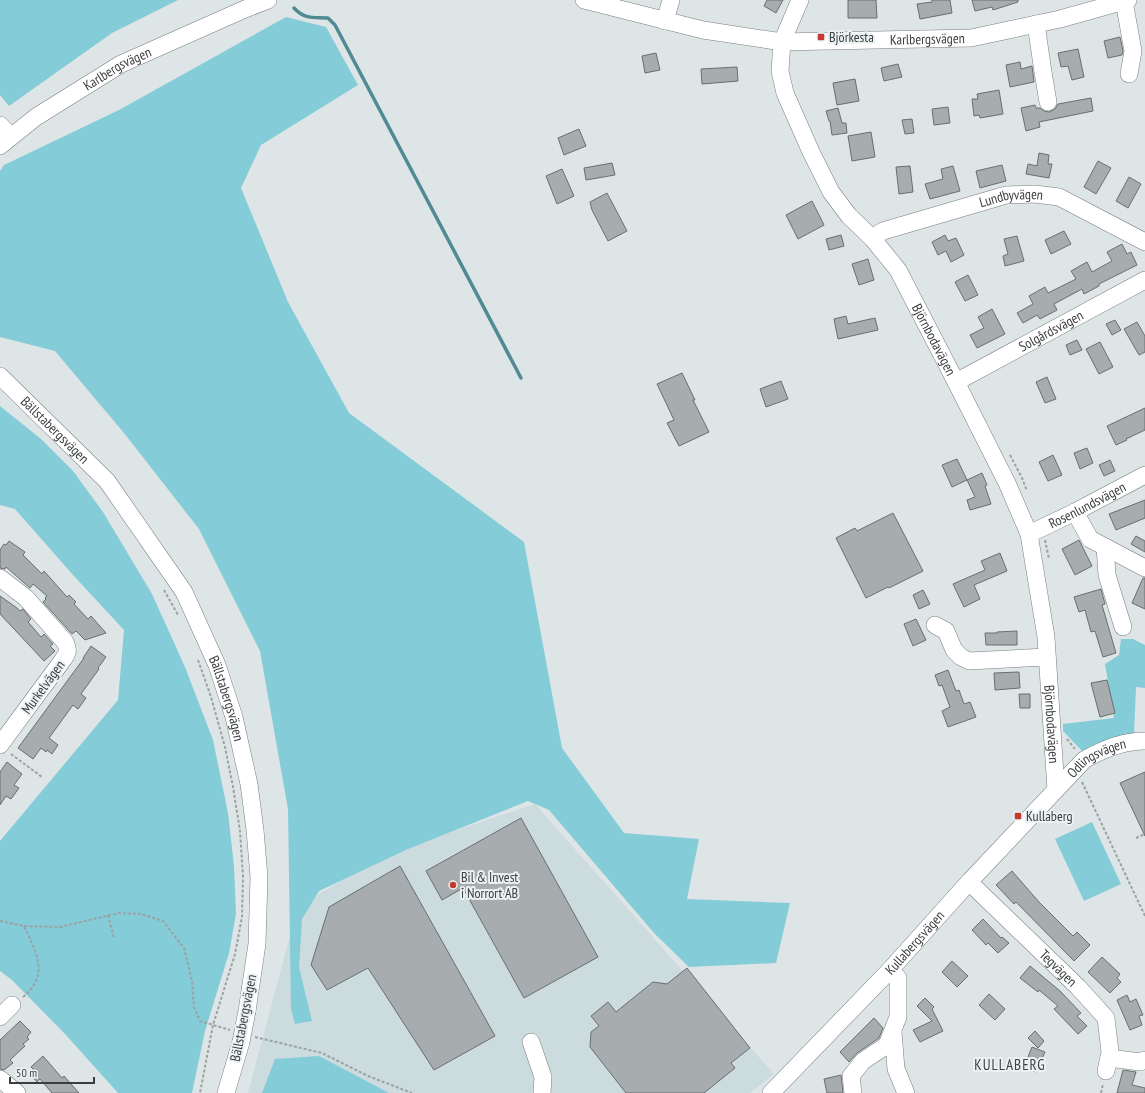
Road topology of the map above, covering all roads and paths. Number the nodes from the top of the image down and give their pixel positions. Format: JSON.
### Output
{"nodes":[{"id":1,"x":268,"y":0,"type":"edge"},
{"id":2,"x":584,"y":0,"type":"edge"},
{"id":3,"x":671,"y":0,"type":"edge"},
{"id":4,"x":800,"y":0,"type":"edge"},
{"id":5,"x":1126,"y":0,"type":"edge"},
{"id":6,"x":251,"y":4,"type":"edge"},
{"id":7,"x":665,"y":21,"type":"junction"},
{"id":8,"x":1036,"y":24,"type":"junction"},
{"id":9,"x":782,"y":42,"type":"junction"},
{"id":10,"x":1129,"y":74,"type":"dead end"},
{"id":11,"x":1048,"y":102,"type":"dead end"},
{"id":12,"x":4,"y":135,"type":"edge"},
{"id":13,"x":872,"y":238,"type":"junction"},
{"id":14,"x":1145,"y":242,"type":"edge"},
{"id":15,"x":1145,"y":280,"type":"edge"},
{"id":16,"x":0,"y":376,"type":"edge"},
{"id":17,"x":956,"y":382,"type":"junction"},
{"id":18,"x":1008,"y":450,"type":"dead end"},
{"id":19,"x":1145,"y":475,"type":"edge"},
{"id":20,"x":1028,"y":492,"type":"dead end"},
{"id":21,"x":1075,"y":512,"type":"junction"},
{"id":22,"x":1035,"y":532,"type":"junction"},
{"id":23,"x":1105,"y":547,"type":"junction"},
{"id":24,"x":1048,"y":559,"type":"dead end"},
{"id":25,"x":1145,"y":568,"type":"edge"},
{"id":26,"x":0,"y":578,"type":"edge"},
{"id":27,"x":164,"y":590,"type":"dead end"},
{"id":28,"x":179,"y":617,"type":"dead end"},
{"id":29,"x":935,"y":624,"type":"dead end"},
{"id":30,"x":1123,"y":628,"type":"dead end"},
{"id":31,"x":198,"y":658,"type":"dead end"},
{"id":32,"x":1048,"y":658,"type":"junction"},
{"id":33,"x":1065,"y":736,"type":"dead end"},
{"id":34,"x":1145,"y":741,"type":"edge"},
{"id":35,"x":3,"y":748,"type":"edge"},
{"id":36,"x":1084,"y":760,"type":"junction"},
{"id":37,"x":42,"y":777,"type":"dead end"},
{"id":38,"x":1082,"y":781,"type":"dead end"},
{"id":39,"x":1056,"y":790,"type":"junction"},
{"id":40,"x":1145,"y":834,"type":"edge"},
{"id":41,"x":1136,"y":838,"type":"dead end"},
{"id":42,"x":969,"y":882,"type":"junction"},
{"id":43,"x":108,"y":915,"type":"junction"},
{"id":44,"x":1145,"y":916,"type":"edge"},
{"id":45,"x":0,"y":921,"type":"edge"},
{"id":46,"x":24,"y":926,"type":"junction"},
{"id":47,"x":114,"y":938,"type":"dead end"},
{"id":48,"x":890,"y":970,"type":"junction"},
{"id":49,"x":12,"y":1005,"type":"joint"},
{"id":50,"x":0,"y":1017,"type":"edge"},
{"id":51,"x":213,"y":1025,"type":"junction"},
{"id":52,"x":893,"y":1028,"type":"junction"},
{"id":53,"x":243,"y":1036,"type":"junction"},
{"id":54,"x":531,"y":1042,"type":"dead end"},
{"id":55,"x":1145,"y":1060,"type":"edge"},
{"id":56,"x":0,"y":1079,"type":"edge"},
{"id":57,"x":17,"y":1093,"type":"edge"},
{"id":58,"x":200,"y":1093,"type":"edge"},
{"id":59,"x":226,"y":1093,"type":"edge"},
{"id":60,"x":412,"y":1093,"type":"edge"},
{"id":61,"x":542,"y":1093,"type":"edge"},
{"id":62,"x":771,"y":1093,"type":"edge"},
{"id":63,"x":853,"y":1093,"type":"edge"},
{"id":64,"x":906,"y":1093,"type":"edge"}],
"edges":[{"from":1,"to":6,"type":"street","name":"Karlbergsvägen"},
{"from":2,"to":7,"type":"street","name":"Karlbergsvägen"},
{"from":3,"to":7,"type":"street"},
{"from":4,"to":9,"type":"street","name":"Björnbodavägen"},
{"from":5,"to":8,"type":"street","name":"Karlbergsvägen"},
{"from":5,"to":10,"type":"street"},
{"from":6,"to":12,"type":"street","name":"Karlbergsvägen"},
{"from":7,"to":9,"type":"street","name":"Karlbergsvägen"},
{"from":8,"to":9,"type":"street","name":"Karlbergsvägen"},
{"from":8,"to":11,"type":"street"},
{"from":9,"to":13,"type":"street","name":"Björnbodavägen"},
{"from":13,"to":14,"type":"street","name":"Lundbyvägen"},
{"from":13,"to":17,"type":"street","name":"Björnbodavägen"},
{"from":15,"to":17,"type":"street","name":"Solgårdsvägen"},
{"from":16,"to":53,"type":"street","name":"Bällstabergsvägen","bridge":true},
{"from":17,"to":22,"type":"street","name":"Björnbodavägen"},
{"from":18,"to":20,"type":"path"},
{"from":19,"to":21,"type":"street","name":"Rosenlundsvägen"},
{"from":21,"to":22,"type":"street","name":"Rosenlundsvägen"},
{"from":21,"to":23,"type":"street"},
{"from":22,"to":24,"type":"path"},
{"from":22,"to":32,"type":"street","name":"Björnbodavägen"},
{"from":23,"to":25,"type":"street"},
{"from":23,"to":30,"type":"street"},
{"from":26,"to":35,"type":"street","name":"Murkelvägen"},
{"from":27,"to":28,"type":"path"},
{"from":29,"to":32,"type":"street"},
{"from":31,"to":51,"type":"path"},
{"from":32,"to":39,"type":"street","name":"Björnbodavägen"},
{"from":33,"to":36,"type":"path"},
{"from":34,"to":36,"type":"street","name":"Odlingsvägen"},
{"from":35,"to":37,"type":"path"},
{"from":36,"to":39,"type":"street","name":"Odlingsvägen"},
{"from":38,"to":44,"type":"path"},
{"from":39,"to":42,"type":"street","name":"Kullabergsvägen"},
{"from":40,"to":41,"type":"path"},
{"from":42,"to":48,"type":"street","name":"Kullabergsvägen"},
{"from":42,"to":55,"type":"street","name":"Tegvägen"},
{"from":43,"to":46,"type":"path"},
{"from":43,"to":47,"type":"path"},
{"from":43,"to":51,"type":"path"},
{"from":45,"to":46,"type":"path"},
{"from":46,"to":49,"type":"path"},
{"from":48,"to":52,"type":"street"},
{"from":48,"to":62,"type":"street","name":"Kullabergsvägen"},
{"from":49,"to":50,"type":"street"},
{"from":51,"to":53,"type":"path"},
{"from":51,"to":58,"type":"path"},
{"from":52,"to":63,"type":"street"},
{"from":52,"to":64,"type":"street"},
{"from":53,"to":59,"type":"street","name":"Bällstabergsvägen"},
{"from":53,"to":60,"type":"path"},
{"from":54,"to":61,"type":"street"},
{"from":56,"to":57,"type":"street"}]}
